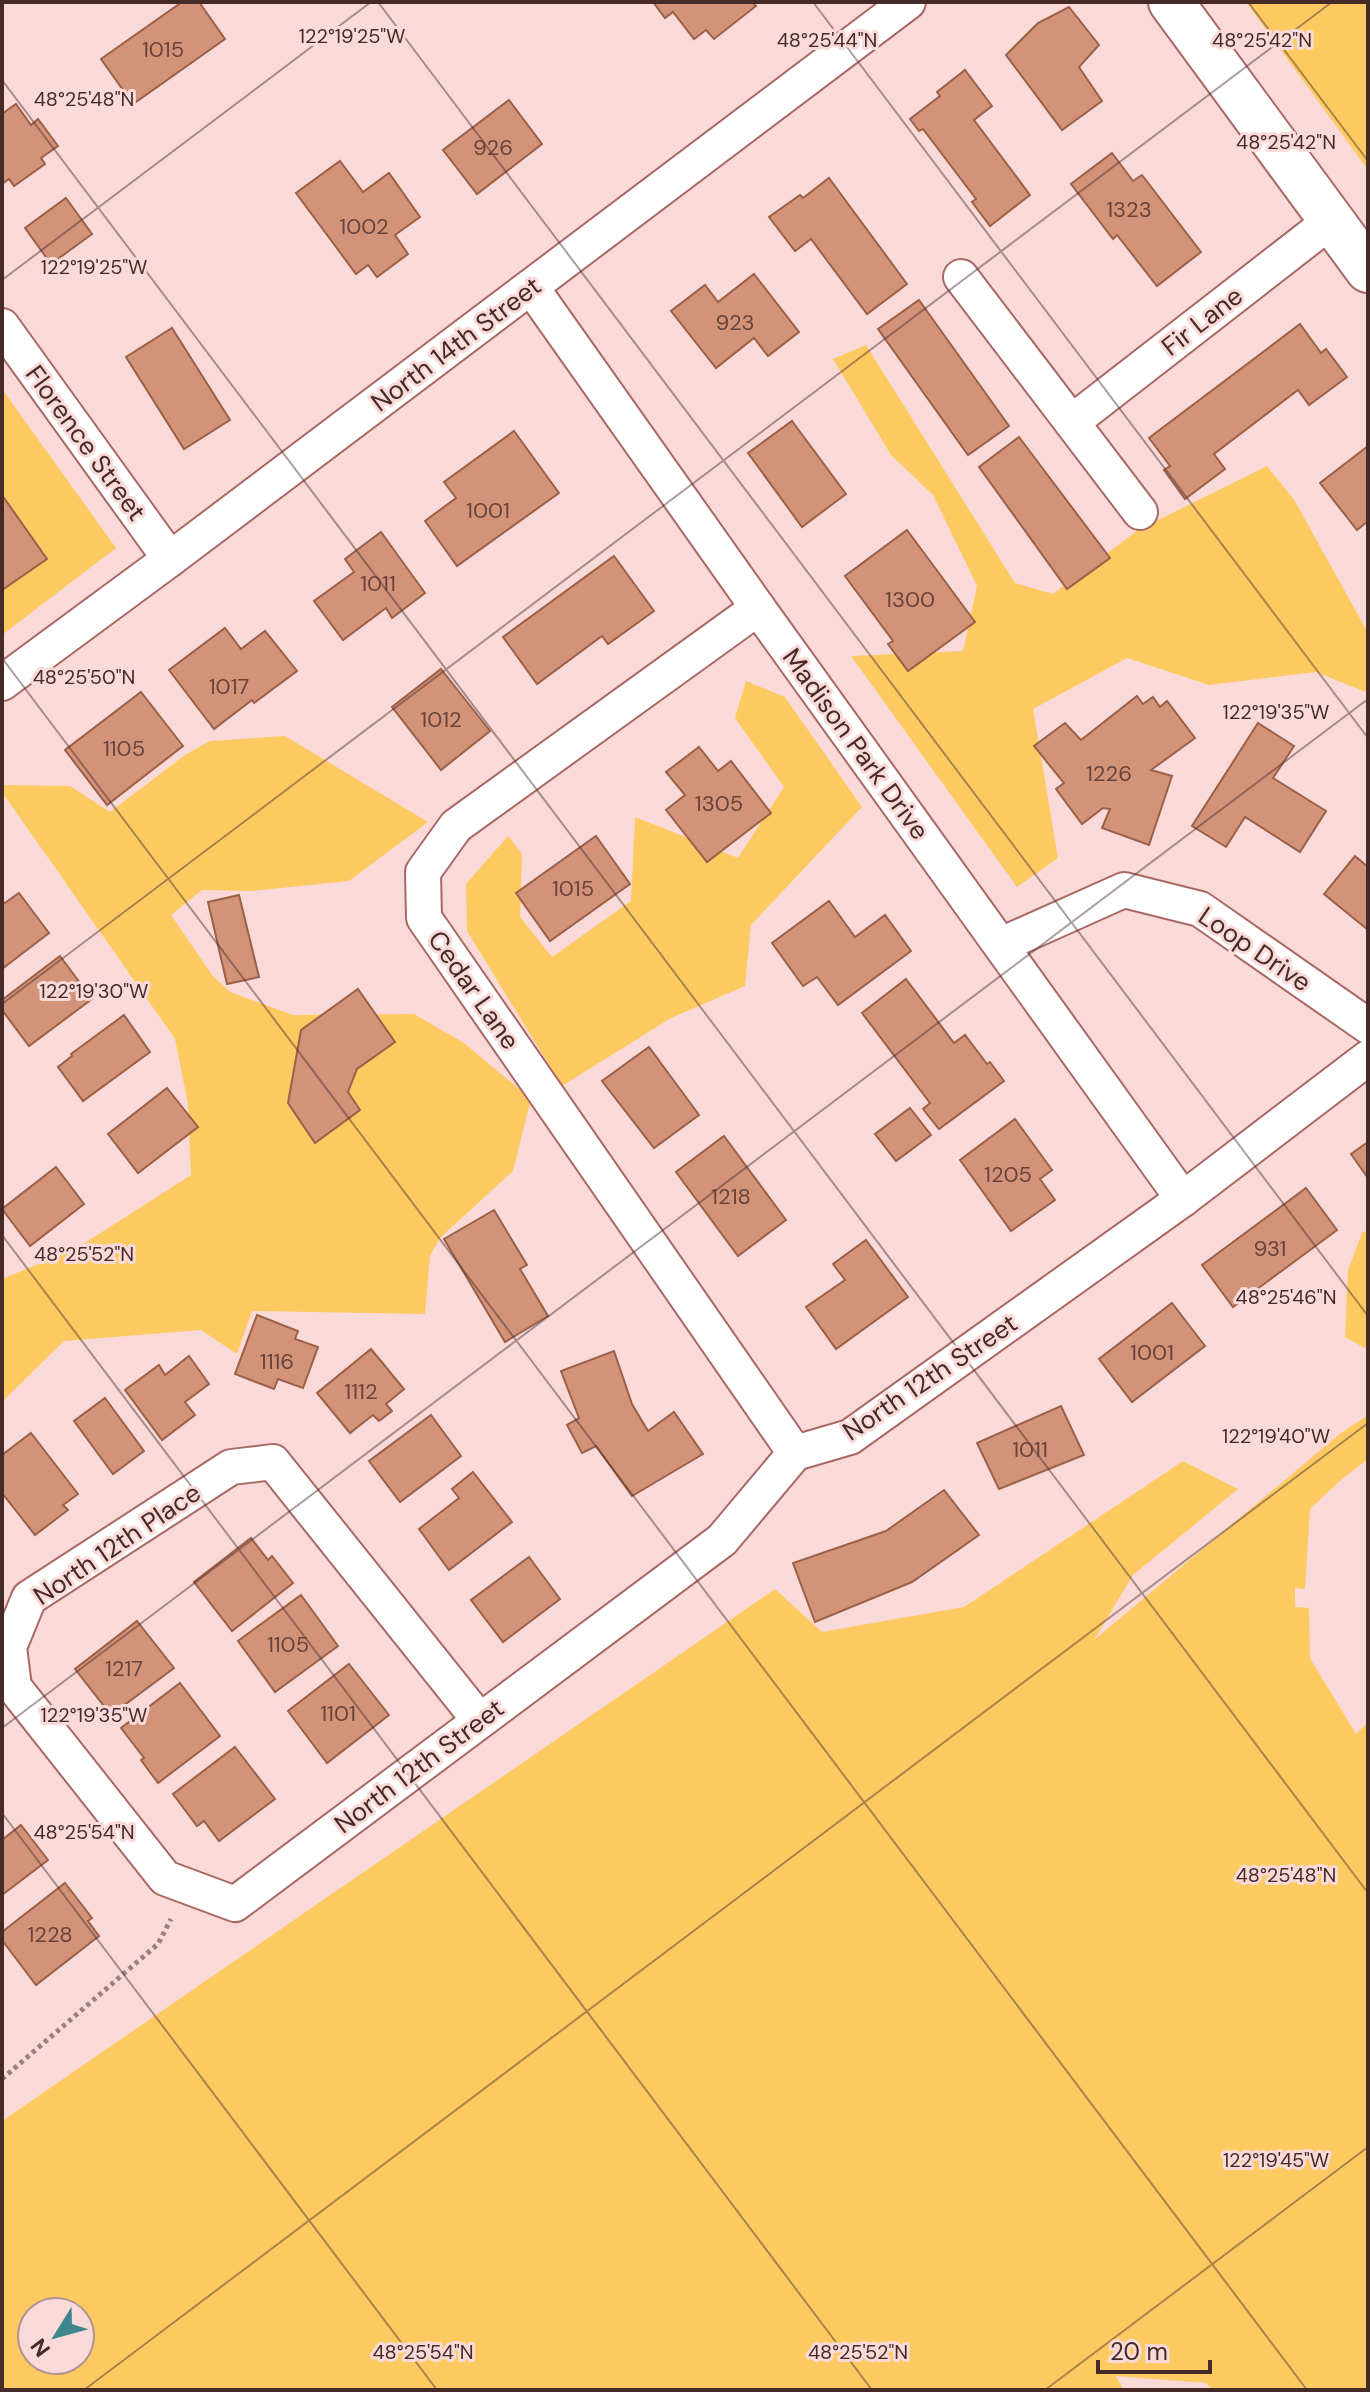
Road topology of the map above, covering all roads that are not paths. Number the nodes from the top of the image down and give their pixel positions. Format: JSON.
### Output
{"nodes":[{"id":1,"x":908,"y":2,"type":"edge"},
{"id":2,"x":1171,"y":2,"type":"edge"},
{"id":3,"x":1332,"y":220,"type":"junction"},
{"id":4,"x":1368,"y":270,"type":"edge"},
{"id":5,"x":961,"y":277,"type":"dead end"},
{"id":6,"x":531,"y":287,"type":"junction"},
{"id":7,"x":2,"y":326,"type":"edge"},
{"id":8,"x":1072,"y":422,"type":"junction"},
{"id":9,"x":1140,"y":512,"type":"dead end"},
{"id":10,"x":170,"y":559,"type":"junction"},
{"id":11,"x":758,"y":608,"type":"junction"},
{"id":12,"x":2,"y":683,"type":"edge"},
{"id":13,"x":1001,"y":945,"type":"junction"},
{"id":14,"x":1368,"y":1026,"type":"edge"},
{"id":15,"x":1368,"y":1058,"type":"edge"},
{"id":16,"x":1183,"y":1199,"type":"junction"},
{"id":17,"x":795,"y":1453,"type":"junction"},
{"id":18,"x":480,"y":1721,"type":"junction"},
{"id":19,"x":235,"y":1904,"type":"joint"}],
"edges":[{"from":1,"to":6,"type":"street","name":"North 14th Street"},
{"from":2,"to":3,"type":"street"},
{"from":3,"to":4,"type":"street"},
{"from":3,"to":8,"type":"street","name":"Fir Lane"},
{"from":5,"to":8,"type":"street"},
{"from":6,"to":10,"type":"street","name":"North 14th Street"},
{"from":6,"to":11,"type":"street","name":"Madison Park Drive"},
{"from":7,"to":10,"type":"street","name":"Florence Street"},
{"from":8,"to":9,"type":"street"},
{"from":10,"to":12,"type":"street","name":"North 14th Street"},
{"from":11,"to":13,"type":"street","name":"Madison Park Drive"},
{"from":11,"to":17,"type":"street","name":"Cedar Lane"},
{"from":13,"to":14,"type":"street","name":"Loop Drive"},
{"from":13,"to":16,"type":"street","name":"Madison Park Drive"},
{"from":15,"to":16,"type":"street","name":"North 12th Street"},
{"from":16,"to":17,"type":"street","name":"North 12th Street"},
{"from":17,"to":18,"type":"street","name":"North 12th Street"},
{"from":18,"to":19,"type":"street","name":"North 12th Street"},
{"from":18,"to":19,"type":"street","name":"North 12th Place"}]}
